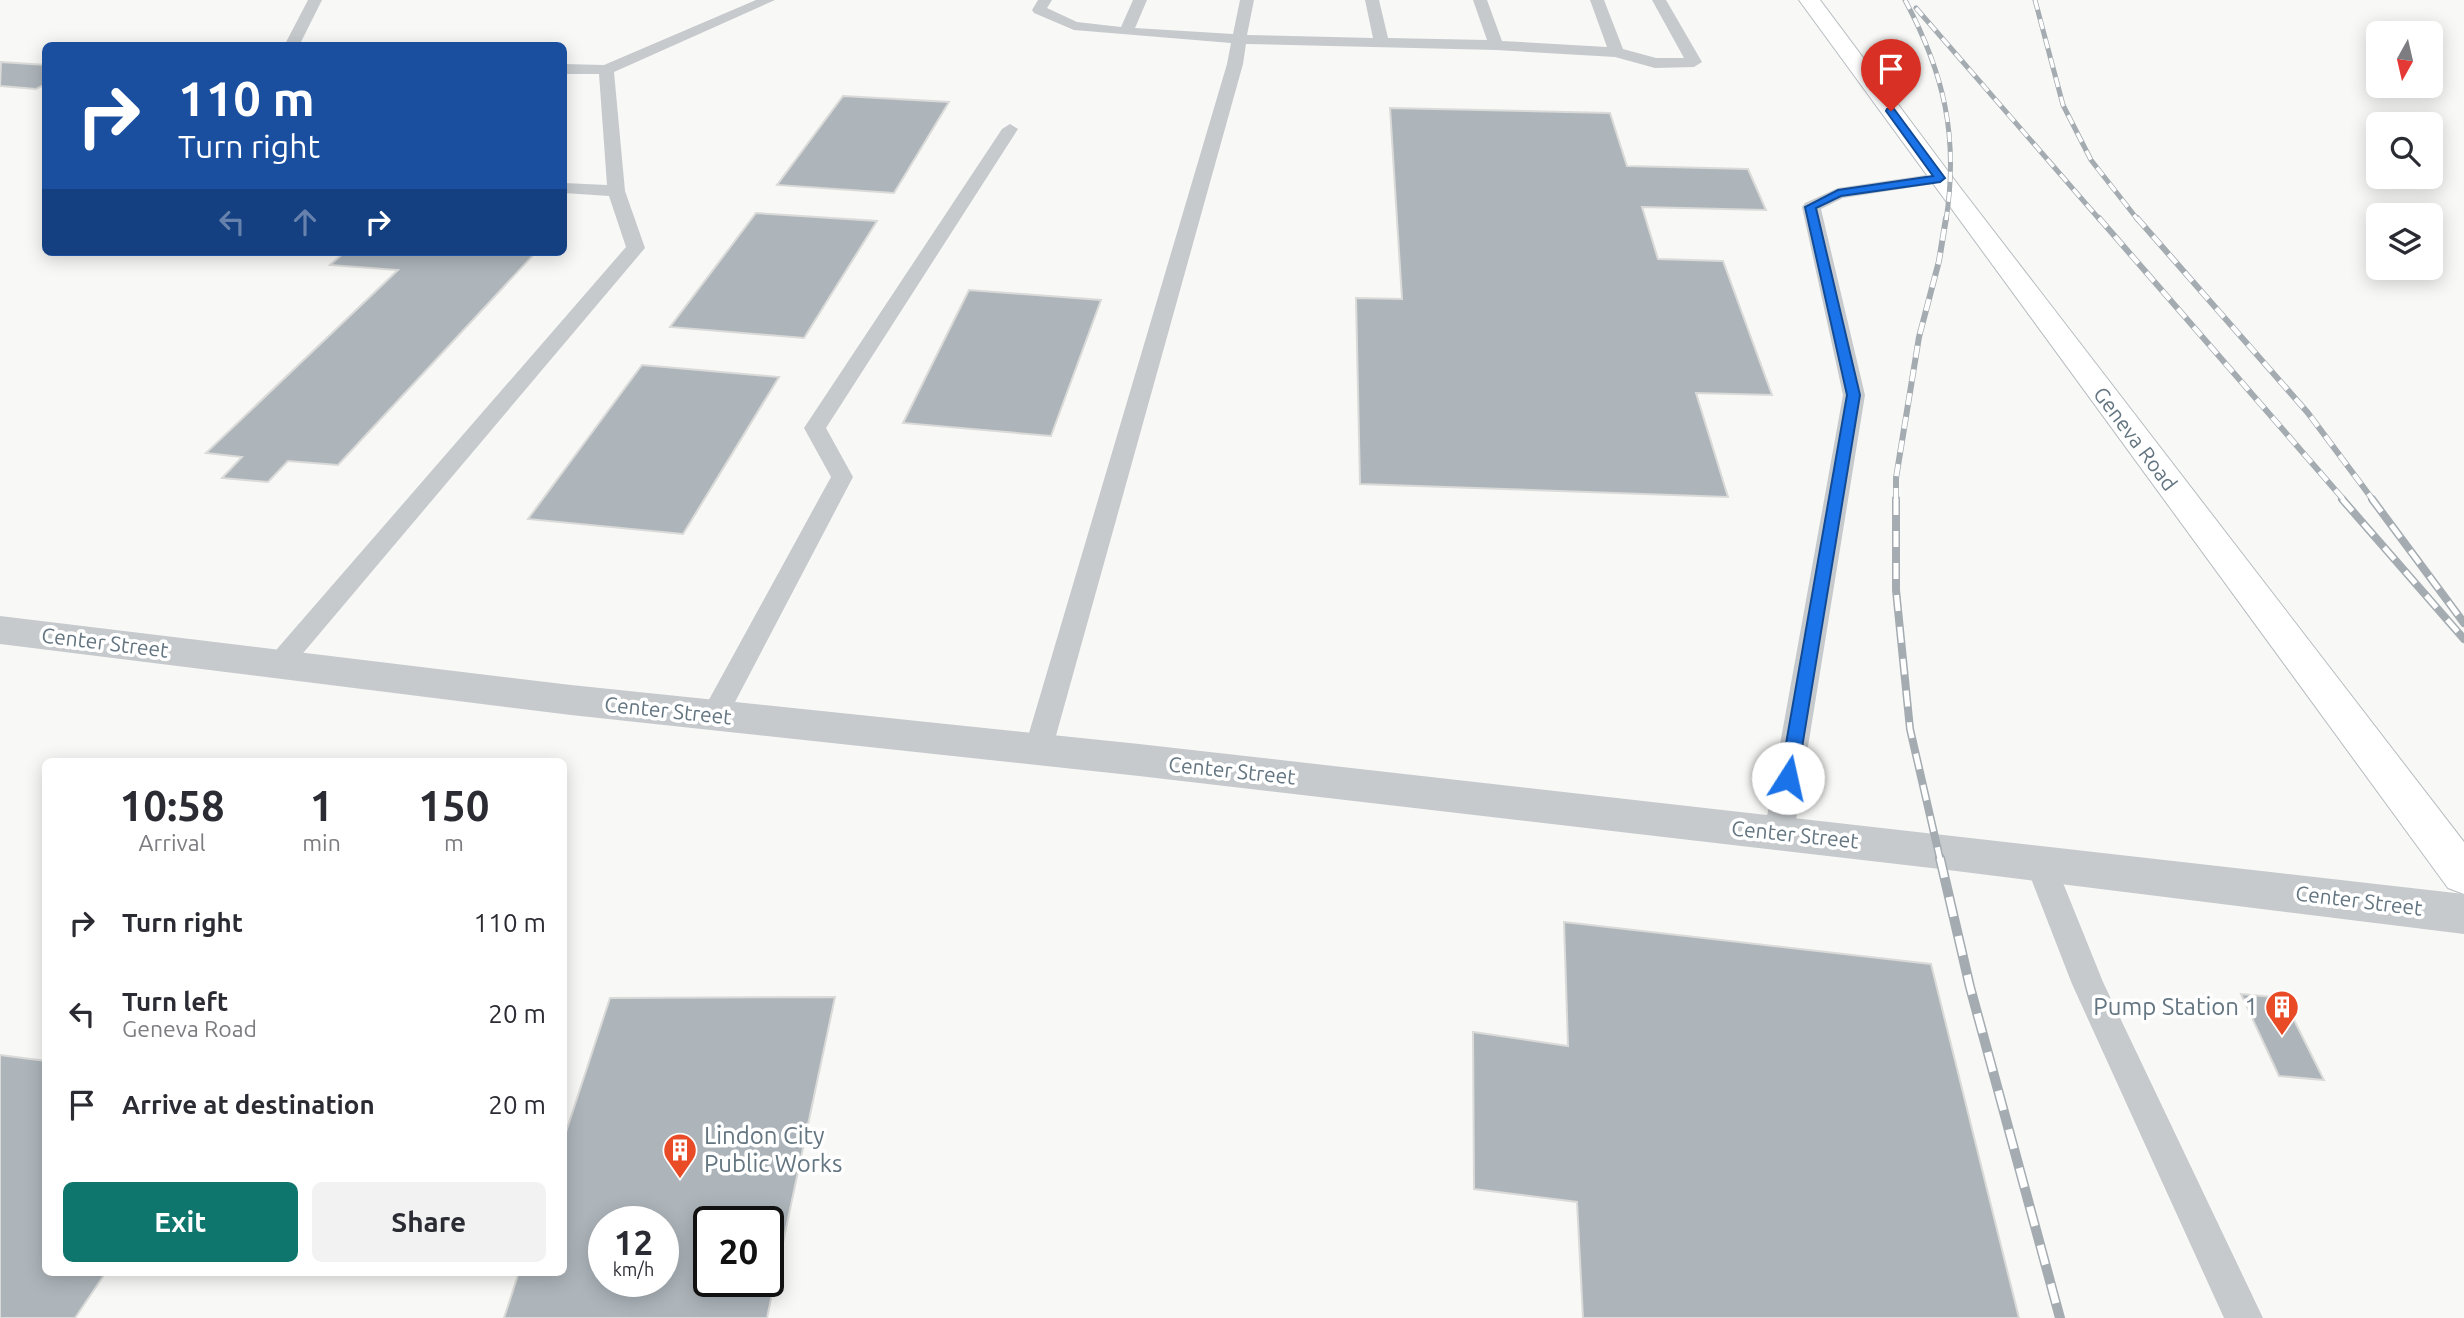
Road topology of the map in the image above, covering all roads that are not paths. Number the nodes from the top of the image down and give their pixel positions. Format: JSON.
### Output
{"nodes":[{"id":1,"x":315,"y":0,"type":"edge"},
{"id":2,"x":768,"y":0,"type":"edge"},
{"id":3,"x":1045,"y":0,"type":"edge"},
{"id":4,"x":1140,"y":0,"type":"edge"},
{"id":5,"x":1247,"y":0,"type":"edge"},
{"id":6,"x":1372,"y":0,"type":"edge"},
{"id":7,"x":1480,"y":0,"type":"edge"},
{"id":8,"x":1597,"y":0,"type":"edge"},
{"id":9,"x":1659,"y":0,"type":"edge"},
{"id":10,"x":1809,"y":0,"type":"edge"},
{"id":11,"x":1126,"y":32,"type":"junction"},
{"id":12,"x":1239,"y":39,"type":"junction"},
{"id":13,"x":293,"y":42,"type":"edge"},
{"id":14,"x":1382,"y":43,"type":"junction"},
{"id":15,"x":1496,"y":45,"type":"junction"},
{"id":16,"x":1616,"y":52,"type":"junction"},
{"id":17,"x":567,"y":69,"type":"edge"},
{"id":18,"x":606,"y":70,"type":"junction"},
{"id":19,"x":1010,"y":129,"type":"dead end"},
{"id":20,"x":1940,"y":178,"type":"junction"},
{"id":21,"x":567,"y":188,"type":"edge"},
{"id":22,"x":616,"y":191,"type":"junction"},
{"id":23,"x":0,"y":630,"type":"edge"},
{"id":24,"x":279,"y":664,"type":"junction"},
{"id":25,"x":714,"y":716,"type":"junction"},
{"id":26,"x":1038,"y":750,"type":"junction"},
{"id":27,"x":1779,"y":833,"type":"junction"},
{"id":28,"x":2040,"y":863,"type":"junction"},
{"id":29,"x":2464,"y":875,"type":"edge"},
{"id":30,"x":2464,"y":914,"type":"edge"},
{"id":31,"x":2244,"y":1318,"type":"edge"}],
"edges":[{"from":1,"to":13,"type":"lane"},
{"from":2,"to":18,"type":"lane"},
{"from":3,"to":11,"type":"lane"},
{"from":4,"to":11,"type":"lane"},
{"from":5,"to":12,"type":"lane"},
{"from":6,"to":14,"type":"lane"},
{"from":7,"to":15,"type":"lane"},
{"from":8,"to":16,"type":"lane"},
{"from":9,"to":16,"type":"lane"},
{"from":10,"to":20,"type":"main road","name":"Geneva Road"},
{"from":11,"to":12,"type":"lane"},
{"from":12,"to":14,"type":"lane"},
{"from":12,"to":26,"type":"lane"},
{"from":14,"to":15,"type":"lane"},
{"from":15,"to":16,"type":"lane"},
{"from":17,"to":18,"type":"lane"},
{"from":18,"to":22,"type":"lane"},
{"from":19,"to":25,"type":"lane"},
{"from":20,"to":27,"type":"lane"},
{"from":20,"to":29,"type":"main road","name":"Geneva Road"},
{"from":21,"to":22,"type":"lane"},
{"from":22,"to":24,"type":"lane"},
{"from":23,"to":24,"type":"street","name":"Center Street"},
{"from":24,"to":25,"type":"street","name":"Center Street"},
{"from":25,"to":26,"type":"street","name":"Center Street"},
{"from":26,"to":27,"type":"street","name":"Center Street"},
{"from":27,"to":28,"type":"street","name":"Center Street"},
{"from":28,"to":30,"type":"street","name":"Center Street"},
{"from":28,"to":31,"type":"lane"}]}
